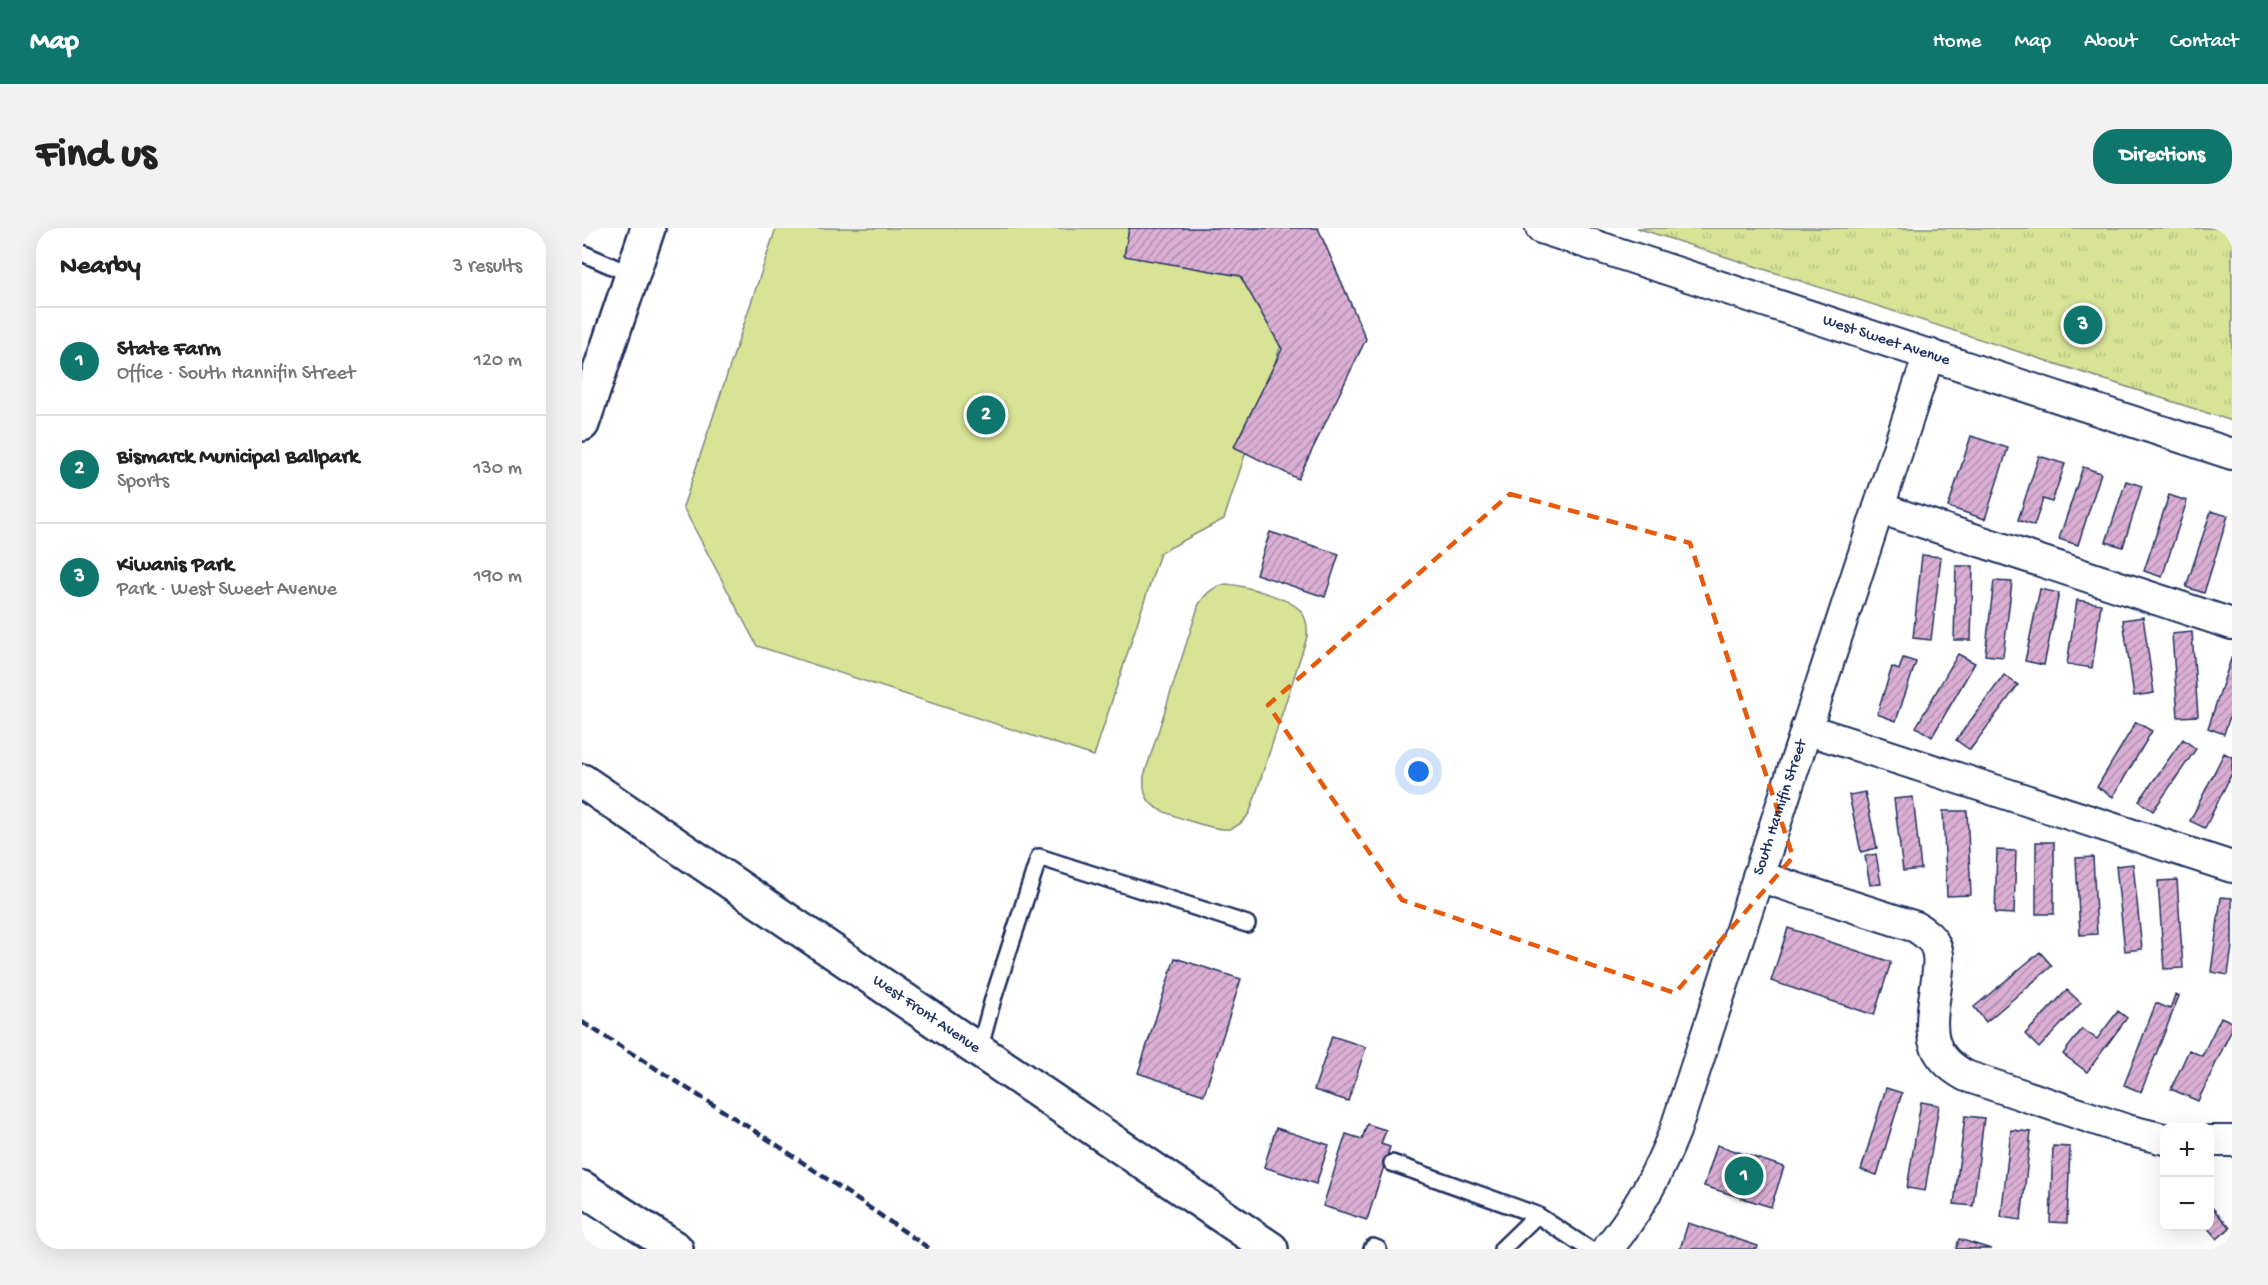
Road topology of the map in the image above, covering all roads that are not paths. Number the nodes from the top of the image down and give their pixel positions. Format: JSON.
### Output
{"nodes":[{"id":1,"x":648,"y":228,"type":"edge"},
{"id":2,"x":1541,"y":228,"type":"edge"},
{"id":3,"x":582,"y":253,"type":"edge"},
{"id":4,"x":632,"y":275,"type":"junction"},
{"id":5,"x":1929,"y":354,"type":"junction"},
{"id":6,"x":582,"y":424,"type":"edge"},
{"id":7,"x":2232,"y":454,"type":"edge"},
{"id":8,"x":1879,"y":508,"type":"junction"},
{"id":9,"x":2232,"y":624,"type":"edge"},
{"id":10,"x":1806,"y":729,"type":"junction"},
{"id":11,"x":582,"y":781,"type":"edge"},
{"id":12,"x":582,"y":801,"type":"edge"},
{"id":13,"x":623,"y":808,"type":"junction"},
{"id":14,"x":2232,"y":867,"type":"edge"},
{"id":15,"x":1758,"y":876,"type":"junction"},
{"id":16,"x":1246,"y":924,"type":"dead end"},
{"id":17,"x":979,"y":1051,"type":"junction"},
{"id":18,"x":2160,"y":1138,"type":"edge"},
{"id":19,"x":2214,"y":1141,"type":"edge"},
{"id":20,"x":2232,"y":1141,"type":"edge"},
{"id":21,"x":1392,"y":1163,"type":"dead end"},
{"id":22,"x":582,"y":1188,"type":"edge"},
{"id":23,"x":1537,"y":1215,"type":"junction"},
{"id":24,"x":676,"y":1249,"type":"edge"},
{"id":25,"x":1271,"y":1249,"type":"edge"},
{"id":26,"x":1372,"y":1249,"type":"edge"},
{"id":27,"x":1378,"y":1249,"type":"edge"},
{"id":28,"x":1502,"y":1249,"type":"edge"},
{"id":29,"x":1589,"y":1249,"type":"edge"},
{"id":30,"x":1607,"y":1249,"type":"edge"}],
"edges":[{"from":1,"to":4,"type":"street"},
{"from":2,"to":5,"type":"street","name":"West Sweet Avenue"},
{"from":3,"to":4,"type":"lane"},
{"from":4,"to":6,"type":"street"},
{"from":5,"to":7,"type":"street","name":"West Sweet Avenue"},
{"from":5,"to":8,"type":"street","name":"South Hannifin Street"},
{"from":8,"to":9,"type":"street"},
{"from":8,"to":10,"type":"street","name":"South Hannifin Street"},
{"from":10,"to":14,"type":"street"},
{"from":10,"to":15,"type":"street","name":"South Hannifin Street"},
{"from":11,"to":13,"type":"street","name":"West Front Avenue"},
{"from":12,"to":13,"type":"street"},
{"from":13,"to":17,"type":"street","name":"West Front Avenue"},
{"from":15,"to":18,"type":"street"},
{"from":15,"to":30,"type":"street","name":"South Hannifin Street"},
{"from":16,"to":17,"type":"lane"},
{"from":17,"to":25,"type":"street","name":"West Front Avenue"},
{"from":19,"to":20,"type":"street"},
{"from":21,"to":23,"type":"lane"},
{"from":22,"to":24,"type":"street"},
{"from":23,"to":28,"type":"lane"},
{"from":23,"to":29,"type":"lane"},
{"from":26,"to":27,"type":"lane"}]}
